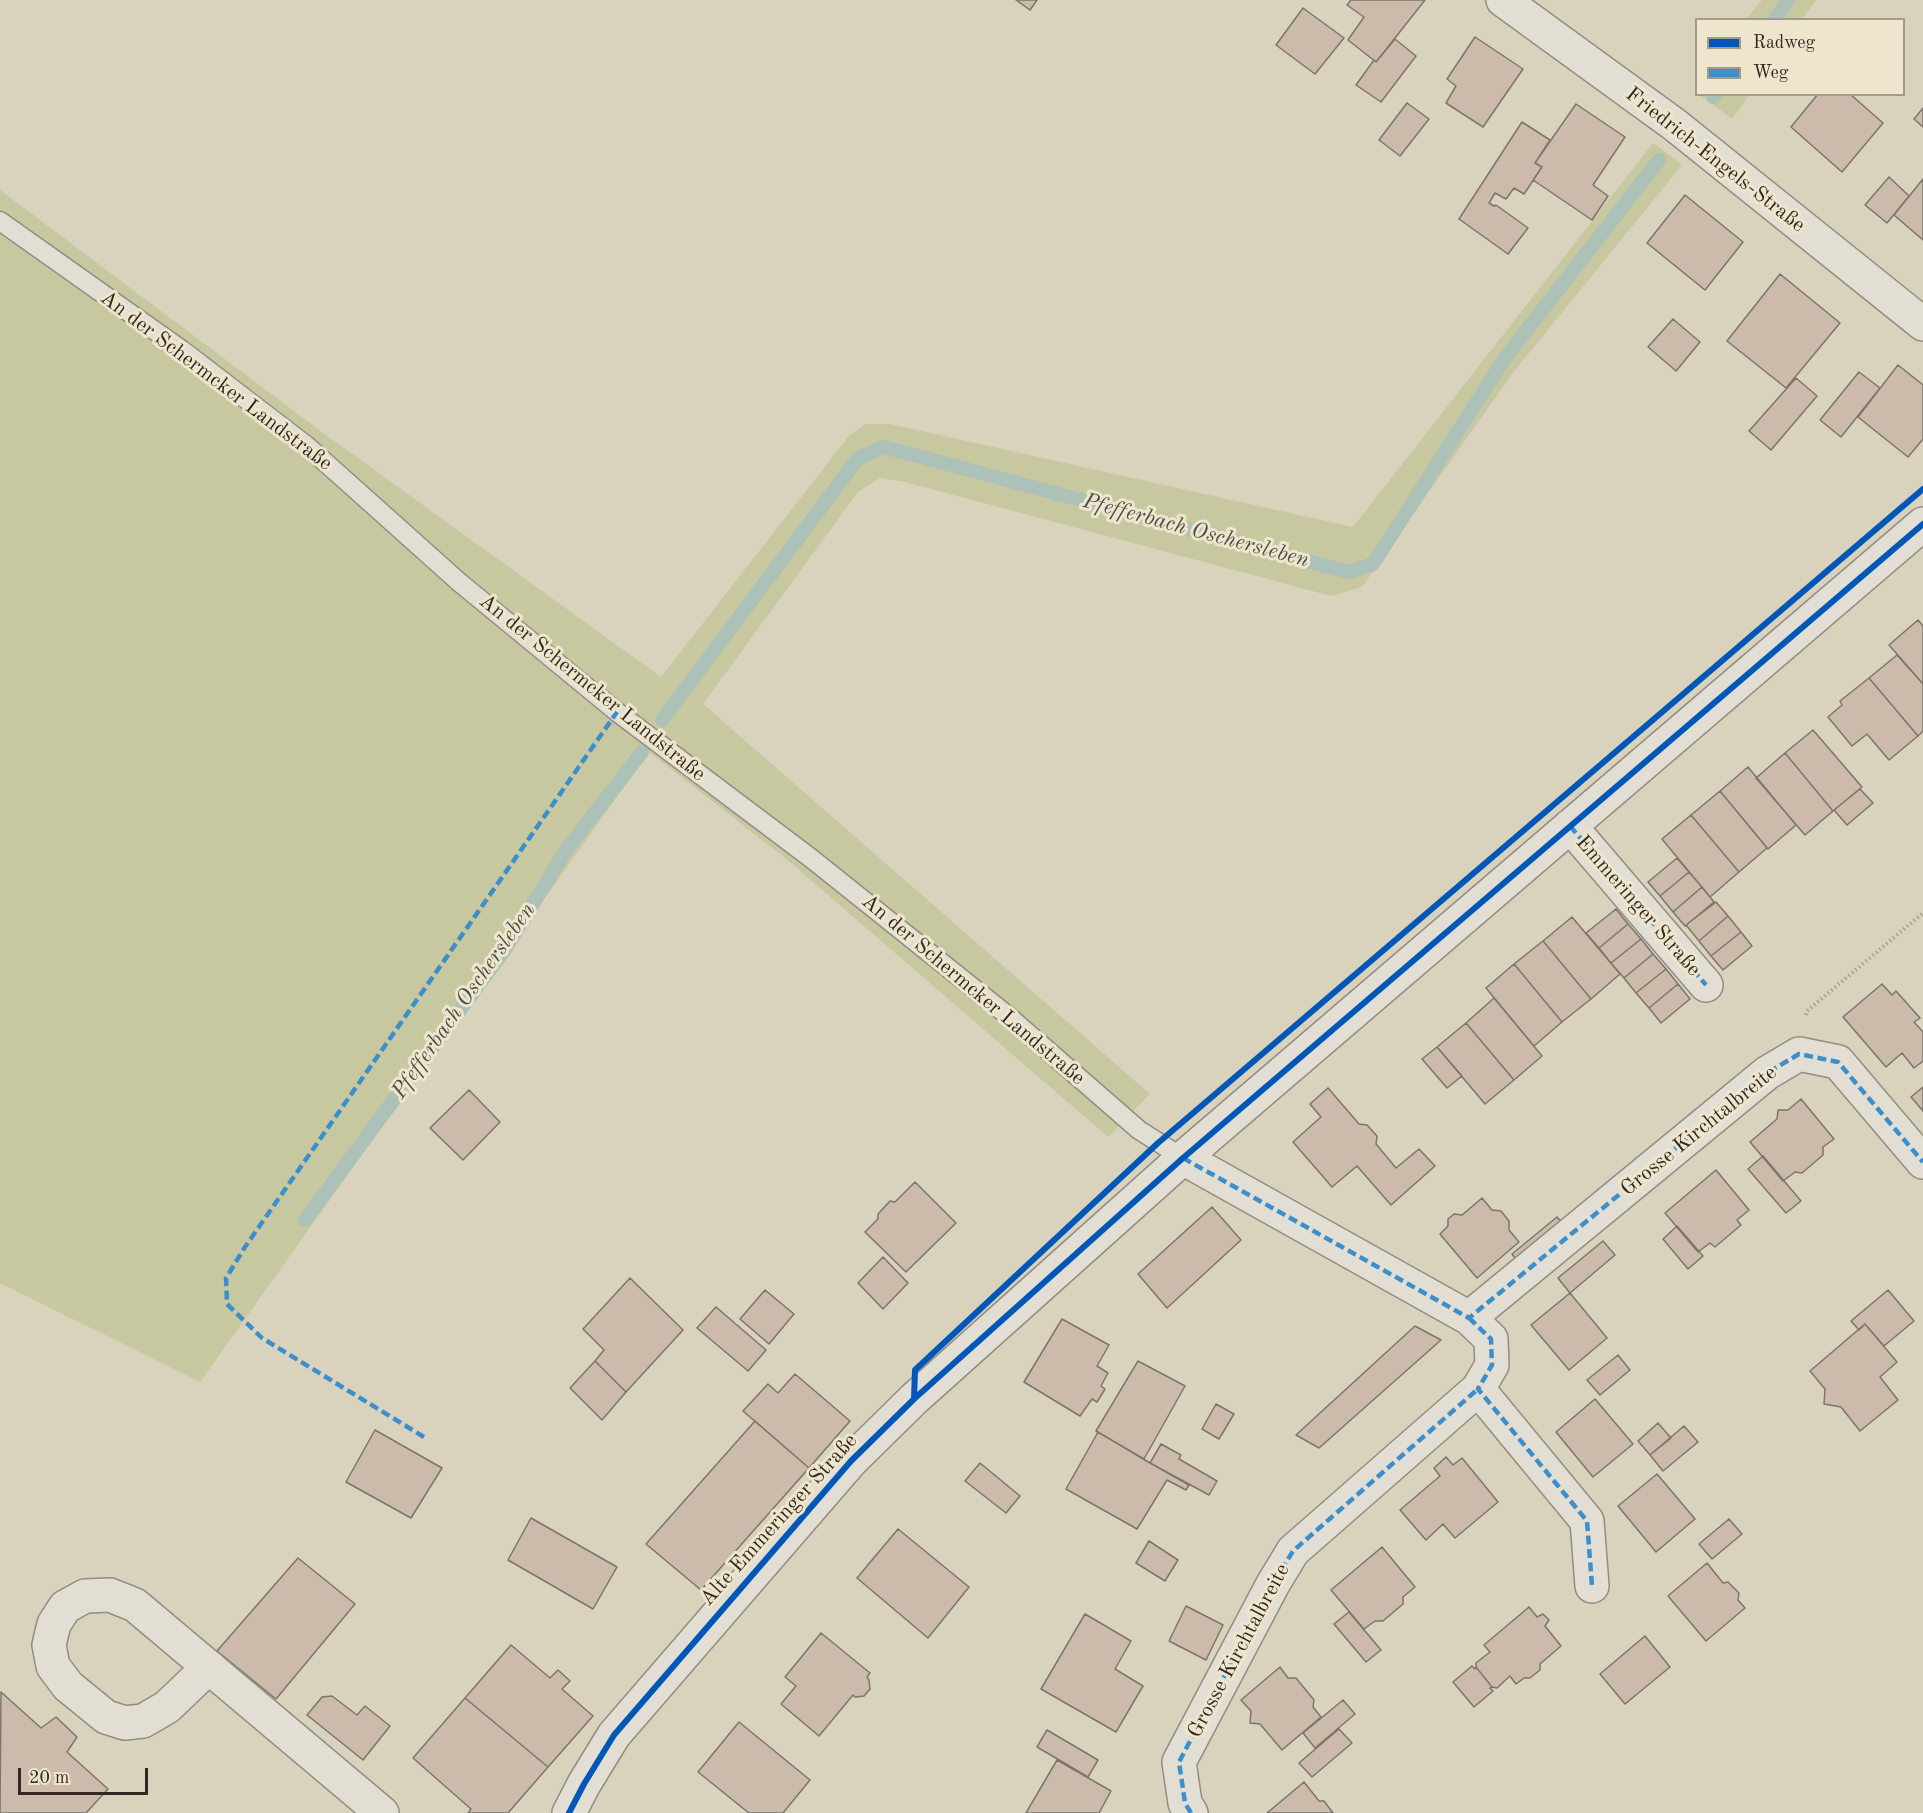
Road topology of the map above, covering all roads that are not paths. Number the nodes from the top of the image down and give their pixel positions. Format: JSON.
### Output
{"nodes":[{"id":1,"x":1503,"y":0,"type":"edge"},
{"id":2,"x":0,"y":221,"type":"edge"},
{"id":3,"x":1923,"y":324,"type":"edge"},
{"id":4,"x":1923,"y":524,"type":"edge"},
{"id":5,"x":1570,"y":826,"type":"junction"},
{"id":6,"x":1706,"y":985,"type":"dead end"},
{"id":7,"x":1183,"y":1158,"type":"junction"},
{"id":8,"x":1923,"y":1162,"type":"edge"},
{"id":9,"x":1469,"y":1318,"type":"junction"},
{"id":10,"x":1478,"y":1389,"type":"junction"},
{"id":11,"x":1592,"y":1586,"type":"dead end"},
{"id":12,"x":209,"y":1667,"type":"junction"},
{"id":13,"x":382,"y":1813,"type":"edge"},
{"id":14,"x":569,"y":1813,"type":"edge"},
{"id":15,"x":1191,"y":1813,"type":"edge"}],
"edges":[{"from":1,"to":3,"type":"street","name":"Friedrich-Engels-Straße"},
{"from":2,"to":7,"type":"lane","name":"An der Schermcker Landstraße"},
{"from":4,"to":5,"type":"street","name":"Emmeringer Straße"},
{"from":5,"to":6,"type":"street","name":"Emmeringer Straße"},
{"from":5,"to":7,"type":"street","name":"Emmeringer Straße"},
{"from":7,"to":9,"type":"street","name":"Grosse Kirchtalbreite"},
{"from":7,"to":14,"type":"street","name":"Alte Emmeringer Straße"},
{"from":8,"to":9,"type":"street","name":"Grosse Kirchtalbreite"},
{"from":9,"to":10,"type":"street","name":"Grosse Kirchtalbreite"},
{"from":10,"to":11,"type":"street"},
{"from":10,"to":15,"type":"street","name":"Grosse Kirchtalbreite"},
{"from":12,"to":12,"type":"street"},
{"from":12,"to":13,"type":"street"}]}
